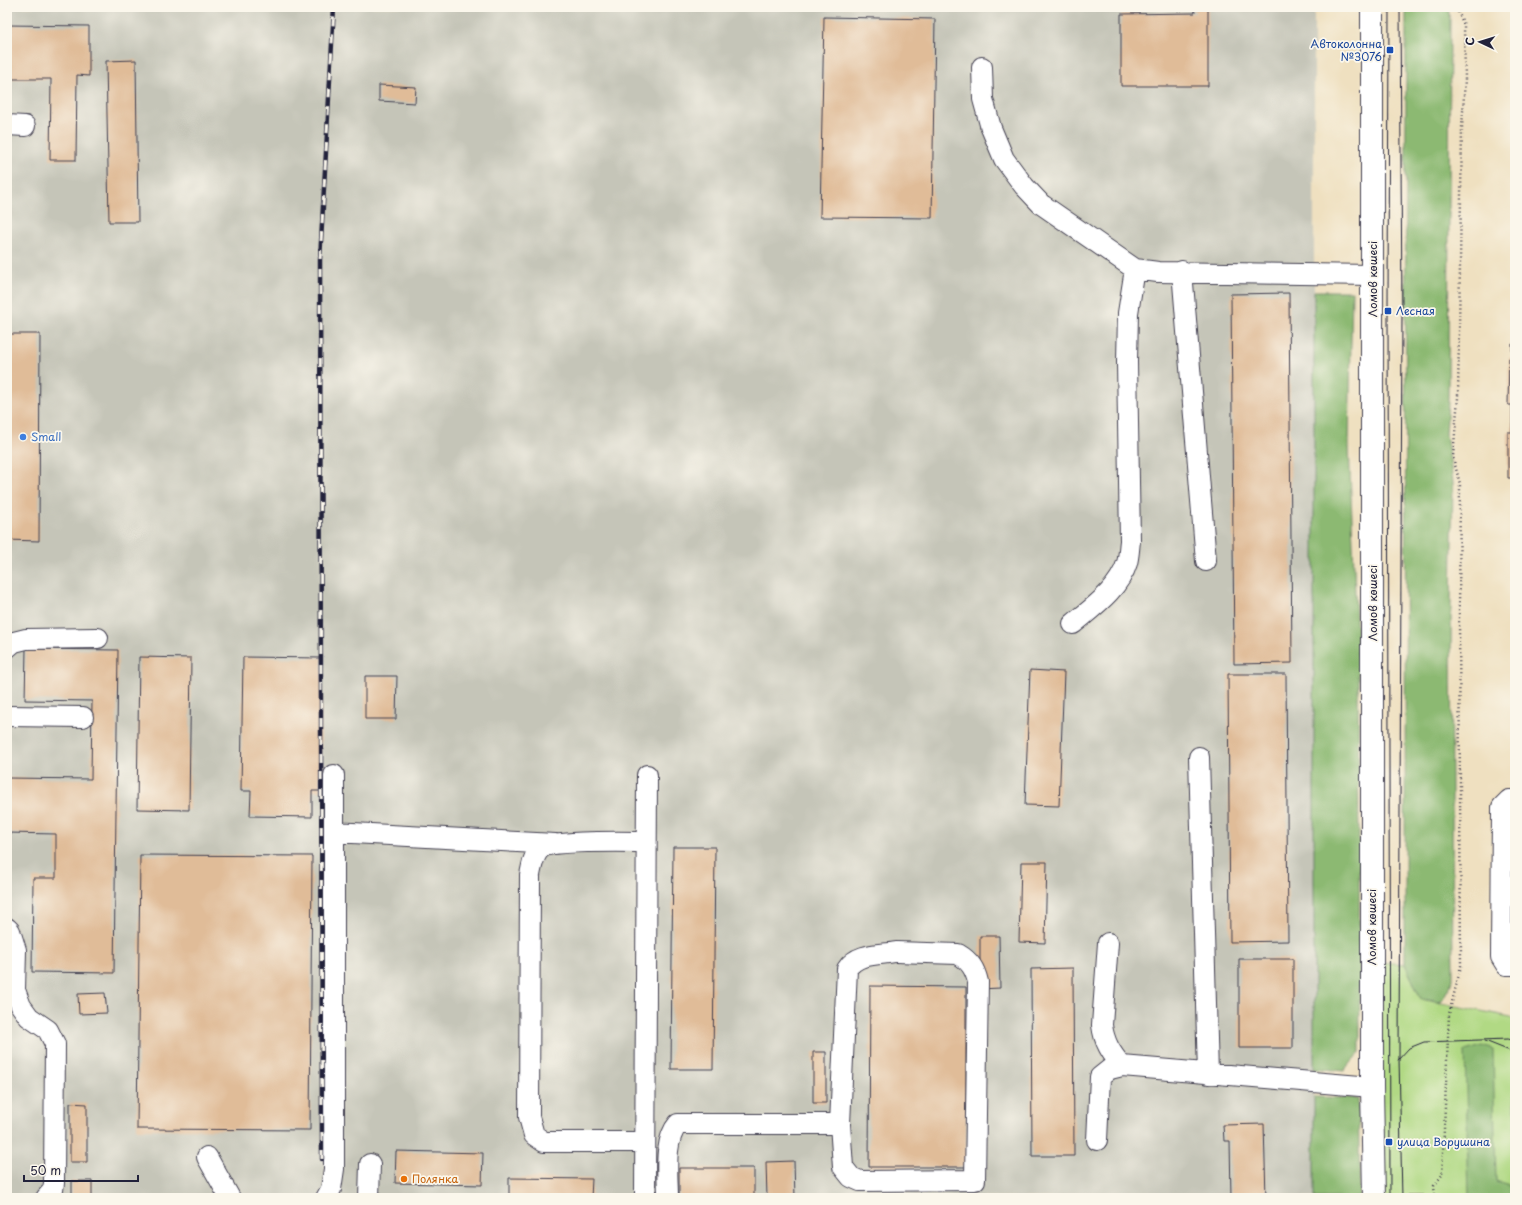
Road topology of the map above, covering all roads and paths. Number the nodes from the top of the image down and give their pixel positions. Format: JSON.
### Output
{"nodes":[{"id":1,"x":1372,"y":7,"type":"edge"},
{"id":2,"x":1456,"y":7,"type":"edge"},
{"id":3,"x":982,"y":67,"type":"dead end"},
{"id":4,"x":1135,"y":269,"type":"junction"},
{"id":5,"x":1182,"y":271,"type":"junction"},
{"id":6,"x":1373,"y":275,"type":"junction"},
{"id":7,"x":1206,"y":561,"type":"dead end"},
{"id":8,"x":1073,"y":624,"type":"dead end"},
{"id":9,"x":98,"y":638,"type":"dead end"},
{"id":10,"x":7,"y":648,"type":"edge"},
{"id":11,"x":7,"y":716,"type":"edge"},
{"id":12,"x":83,"y":717,"type":"dead end"},
{"id":13,"x":1198,"y":757,"type":"dead end"},
{"id":14,"x":334,"y":775,"type":"dead end"},
{"id":15,"x":647,"y":776,"type":"dead end"},
{"id":16,"x":1515,"y":800,"type":"edge"},
{"id":17,"x":334,"y":832,"type":"junction"},
{"id":18,"x":646,"y":842,"type":"junction"},
{"id":19,"x":555,"y":844,"type":"junction"},
{"id":20,"x":7,"y":928,"type":"edge"},
{"id":21,"x":1108,"y":943,"type":"dead end"},
{"id":22,"x":1515,"y":965,"type":"edge"},
{"id":23,"x":1122,"y":1066,"type":"junction"},
{"id":24,"x":1208,"y":1074,"type":"junction"},
{"id":25,"x":1372,"y":1087,"type":"junction"},
{"id":26,"x":840,"y":1124,"type":"junction"},
{"id":27,"x":1097,"y":1140,"type":"dead end"},
{"id":28,"x":645,"y":1142,"type":"junction"},
{"id":29,"x":207,"y":1157,"type":"dead end"},
{"id":30,"x":370,"y":1164,"type":"dead end"},
{"id":31,"x":975,"y":1189,"type":"edge"},
{"id":32,"x":46,"y":1198,"type":"edge"},
{"id":33,"x":230,"y":1198,"type":"edge"},
{"id":34,"x":326,"y":1198,"type":"edge"},
{"id":35,"x":369,"y":1198,"type":"edge"},
{"id":36,"x":645,"y":1198,"type":"edge"},
{"id":37,"x":668,"y":1198,"type":"edge"},
{"id":38,"x":1374,"y":1198,"type":"edge"},
{"id":39,"x":1435,"y":1198,"type":"edge"}],
"edges":[{"from":1,"to":6,"type":"main road","name":"Ломов көшесі"},
{"from":2,"to":39,"type":"path"},
{"from":3,"to":4,"type":"lane"},
{"from":4,"to":5,"type":"lane"},
{"from":4,"to":8,"type":"lane"},
{"from":5,"to":6,"type":"lane"},
{"from":5,"to":7,"type":"lane"},
{"from":6,"to":25,"type":"main road","name":"Ломов көшесі"},
{"from":9,"to":10,"type":"lane"},
{"from":11,"to":12,"type":"lane"},
{"from":13,"to":24,"type":"lane"},
{"from":14,"to":17,"type":"lane"},
{"from":15,"to":18,"type":"lane"},
{"from":16,"to":22,"type":"lane"},
{"from":17,"to":19,"type":"lane"},
{"from":17,"to":34,"type":"lane"},
{"from":18,"to":19,"type":"lane"},
{"from":18,"to":28,"type":"lane"},
{"from":19,"to":28,"type":"lane"},
{"from":20,"to":32,"type":"lane"},
{"from":21,"to":23,"type":"lane"},
{"from":23,"to":24,"type":"lane"},
{"from":23,"to":27,"type":"lane"},
{"from":24,"to":25,"type":"lane"},
{"from":25,"to":38,"type":"main road","name":"Ломов көшесі"},
{"from":26,"to":31,"type":"lane"},
{"from":26,"to":31,"type":"lane"},
{"from":26,"to":37,"type":"lane"},
{"from":28,"to":36,"type":"lane"},
{"from":29,"to":33,"type":"lane"},
{"from":30,"to":35,"type":"lane"}]}
